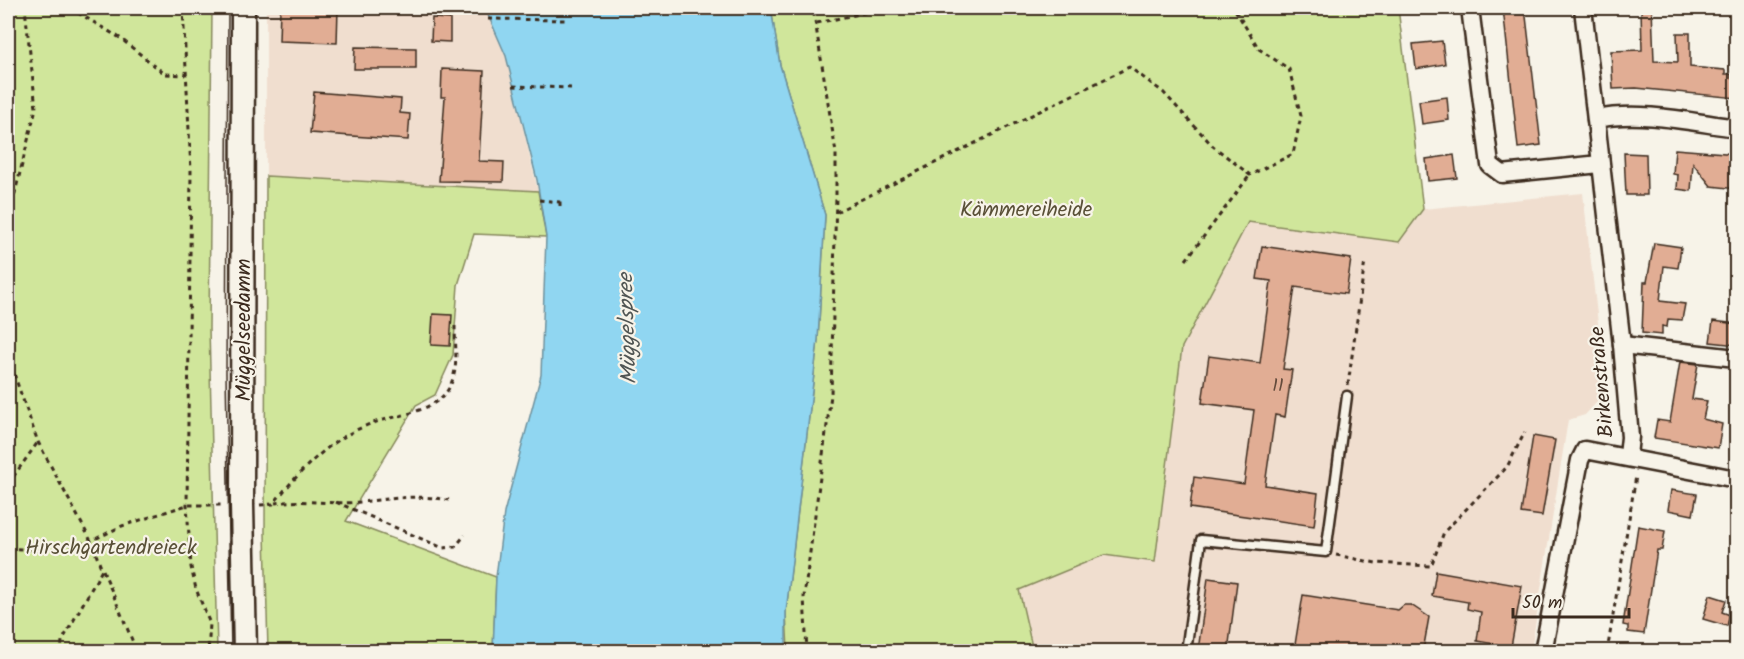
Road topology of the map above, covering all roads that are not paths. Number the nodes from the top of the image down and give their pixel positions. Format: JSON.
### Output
{"nodes":[{"id":1,"x":243,"y":8,"type":"edge"},
{"id":2,"x":1470,"y":8,"type":"edge"},
{"id":3,"x":1583,"y":8,"type":"edge"},
{"id":4,"x":1596,"y":119,"type":"junction"},
{"id":5,"x":1737,"y":128,"type":"edge"},
{"id":6,"x":1600,"y":164,"type":"junction"},
{"id":7,"x":1622,"y":345,"type":"junction"},
{"id":8,"x":1737,"y":358,"type":"edge"},
{"id":9,"x":1347,"y":396,"type":"road end"},
{"id":10,"x":1633,"y":458,"type":"junction"},
{"id":11,"x":1737,"y":479,"type":"edge"},
{"id":12,"x":245,"y":651,"type":"edge"},
{"id":13,"x":1186,"y":651,"type":"edge"},
{"id":14,"x":1543,"y":651,"type":"edge"}],
"edges":[{"from":1,"to":12,"type":"main road","name":"Müggelseedamm"},
{"from":2,"to":6,"type":"street"},
{"from":3,"to":4,"type":"street","name":"Birkenstraße"},
{"from":4,"to":5,"type":"street"},
{"from":4,"to":6,"type":"street","name":"Birkenstraße"},
{"from":6,"to":7,"type":"street","name":"Birkenstraße"},
{"from":7,"to":8,"type":"street"},
{"from":7,"to":10,"type":"street","name":"Birkenstraße"},
{"from":9,"to":13,"type":"lane"},
{"from":10,"to":11,"type":"street"},
{"from":10,"to":14,"type":"street","name":"Birkenstraße"}]}
